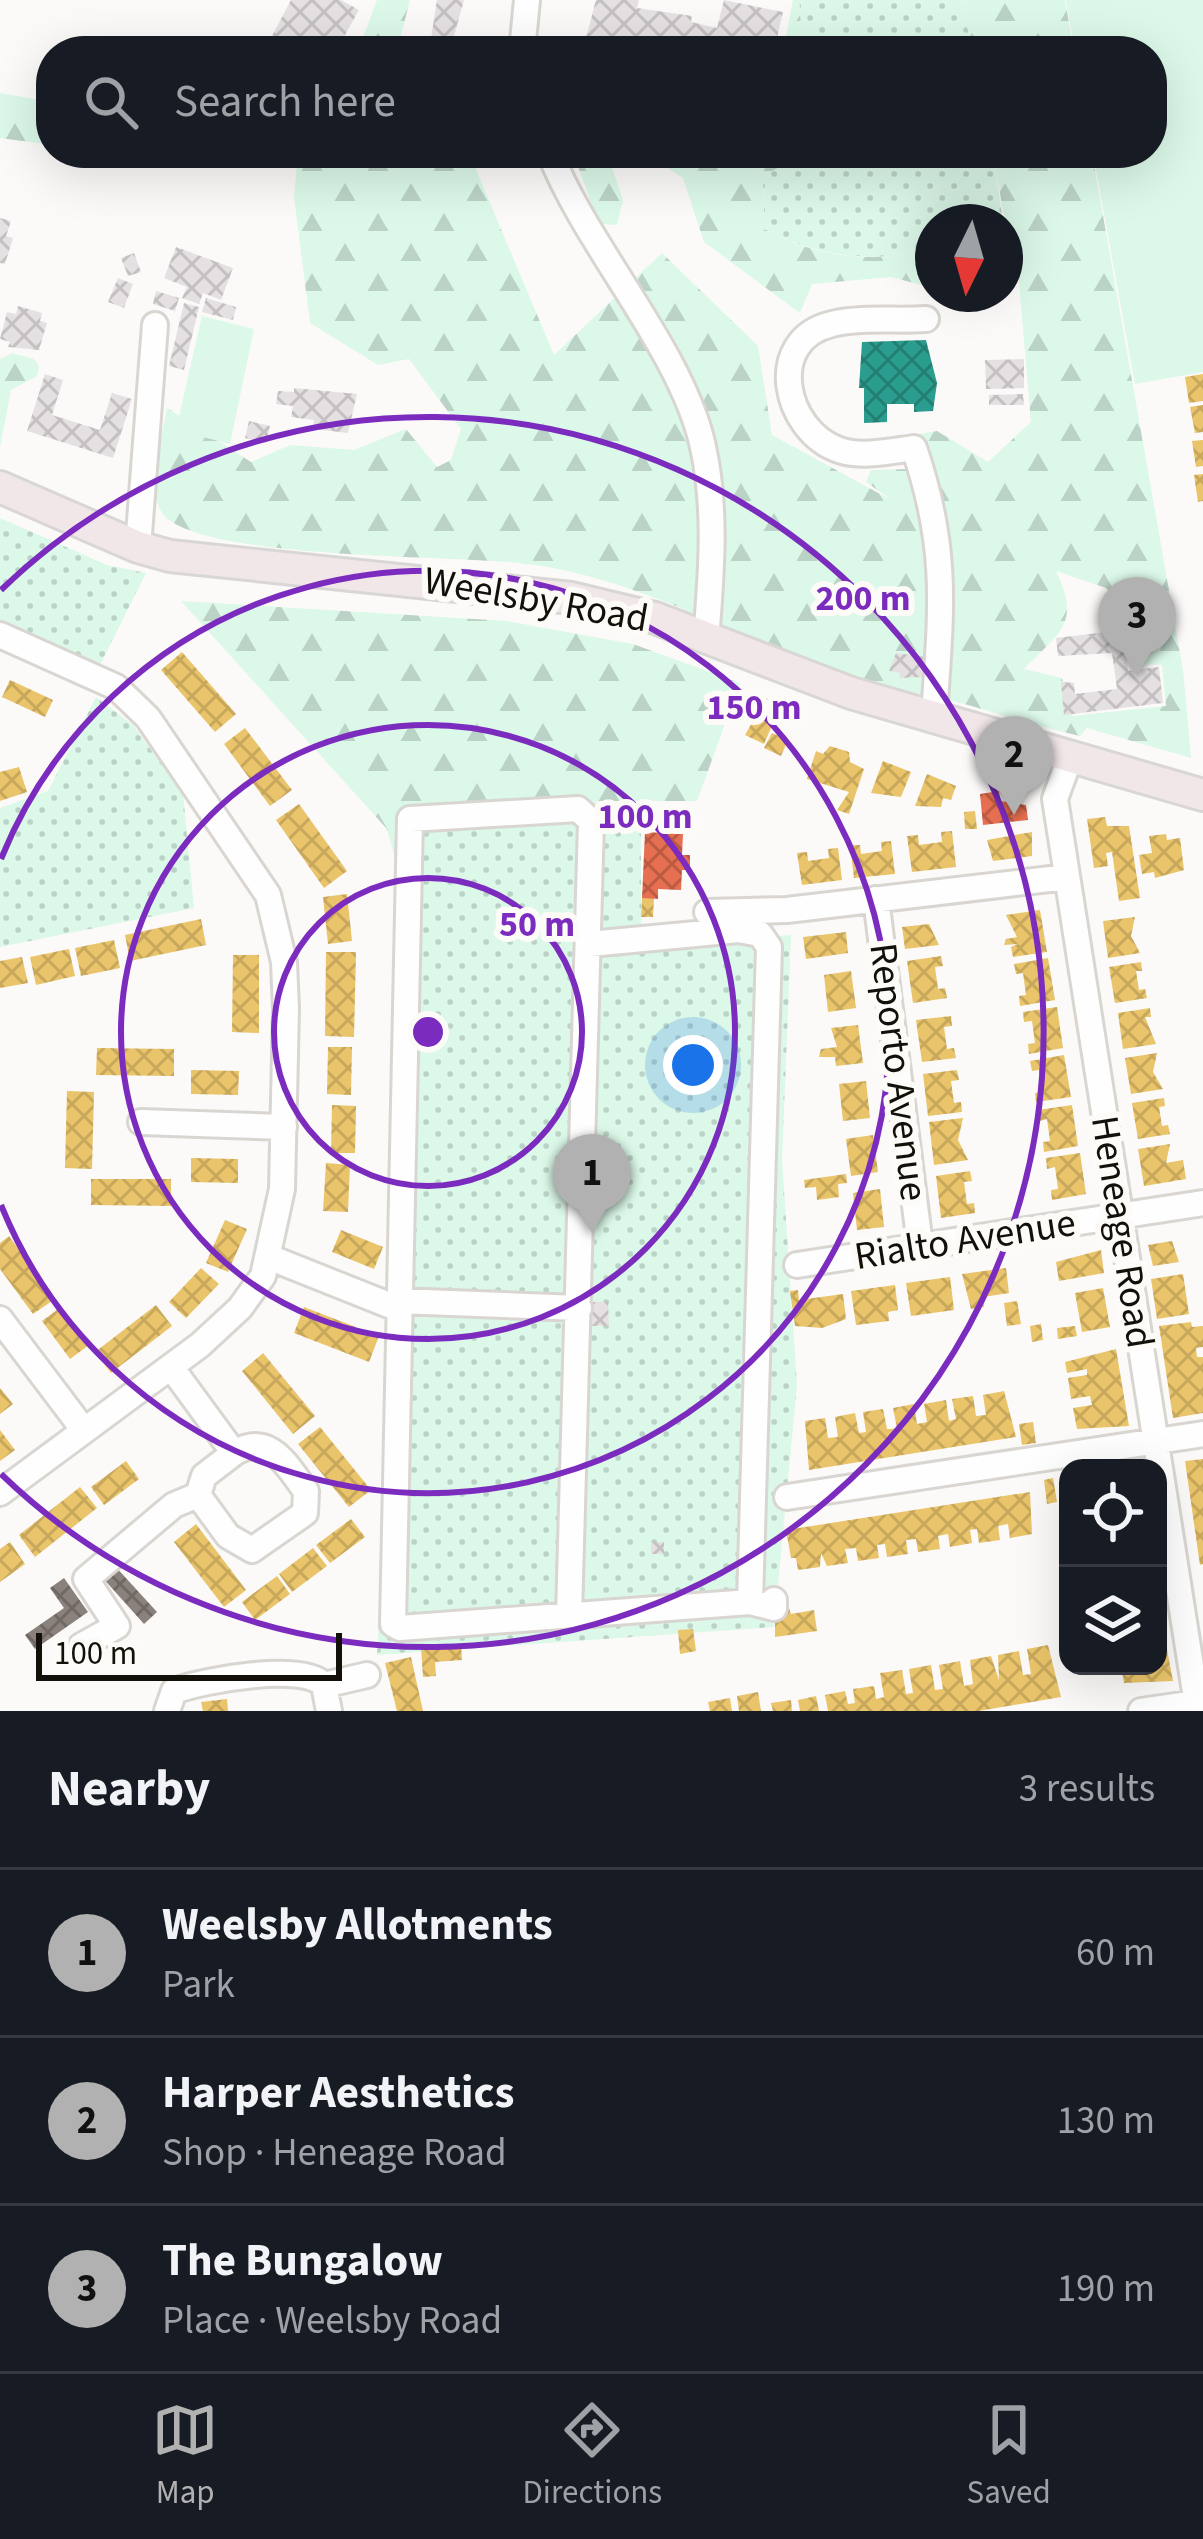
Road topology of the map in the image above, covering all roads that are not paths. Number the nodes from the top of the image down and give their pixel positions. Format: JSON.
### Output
{"nodes":[{"id":1,"x":527,"y":0,"type":"edge"},
{"id":2,"x":523,"y":36,"type":"edge"},
{"id":3,"x":558,"y":168,"type":"edge"},
{"id":4,"x":926,"y":319,"type":"dead end"},
{"id":5,"x":155,"y":325,"type":"dead end"},
{"id":6,"x":0,"y":487,"type":"edge"},
{"id":7,"x":138,"y":547,"type":"junction"},
{"id":8,"x":0,"y":635,"type":"edge"},
{"id":9,"x":706,"y":640,"type":"junction"},
{"id":10,"x":934,"y":716,"type":"junction"},
{"id":11,"x":1071,"y":755,"type":"junction"},
{"id":12,"x":1203,"y":795,"type":"edge"},
{"id":13,"x":1066,"y":877,"type":"junction"},
{"id":14,"x":876,"y":899,"type":"junction"},
{"id":15,"x":707,"y":911,"type":"dead end"},
{"id":16,"x":590,"y":944,"type":"junction"},
{"id":17,"x":141,"y":1122,"type":"dead end"},
{"id":18,"x":284,"y":1127,"type":"junction"},
{"id":19,"x":1203,"y":1203,"type":"edge"},
{"id":20,"x":1120,"y":1216,"type":"junction"},
{"id":21,"x":920,"y":1245,"type":"junction"},
{"id":22,"x":271,"y":1258,"type":"junction"},
{"id":23,"x":797,"y":1265,"type":"dead end"},
{"id":24,"x":396,"y":1304,"type":"junction"},
{"id":25,"x":579,"y":1308,"type":"junction"},
{"id":26,"x":0,"y":1319,"type":"edge"},
{"id":27,"x":170,"y":1367,"type":"junction"},
{"id":28,"x":83,"y":1429,"type":"junction"},
{"id":29,"x":1203,"y":1434,"type":"edge"},
{"id":30,"x":1154,"y":1442,"type":"junction"},
{"id":31,"x":234,"y":1453,"type":"junction"},
{"id":32,"x":0,"y":1493,"type":"edge"},
{"id":33,"x":198,"y":1495,"type":"junction"},
{"id":34,"x":787,"y":1497,"type":"dead end"},
{"id":35,"x":569,"y":1615,"type":"junction"},
{"id":36,"x":81,"y":1646,"type":"dead end"},
{"id":37,"x":367,"y":1675,"type":"dead end"},
{"id":38,"x":324,"y":1685,"type":"junction"},
{"id":39,"x":1199,"y":1705,"type":"edge"},
{"id":40,"x":167,"y":1711,"type":"edge"},
{"id":41,"x":328,"y":1711,"type":"edge"},
{"id":42,"x":1142,"y":1711,"type":"edge"}],
"edges":[{"from":1,"to":2,"type":"street"},
{"from":3,"to":9,"type":"street"},
{"from":4,"to":10,"type":"street"},
{"from":5,"to":7,"type":"street"},
{"from":6,"to":7,"type":"main road","name":"Weelsby Road"},
{"from":7,"to":9,"type":"main road","name":"Weelsby Road"},
{"from":8,"to":18,"type":"street"},
{"from":9,"to":10,"type":"main road","name":"Weelsby Road"},
{"from":10,"to":11,"type":"main road","name":"Weelsby Road"},
{"from":11,"to":12,"type":"main road","name":"Weelsby Road"},
{"from":11,"to":13,"type":"street","name":"Heneage Road"},
{"from":13,"to":14,"type":"street"},
{"from":13,"to":20,"type":"street","name":"Heneage Road"},
{"from":14,"to":15,"type":"street"},
{"from":14,"to":21,"type":"street","name":"Reporto Avenue"},
{"from":16,"to":24,"type":"street"},
{"from":16,"to":25,"type":"street"},
{"from":16,"to":35,"type":"street"},
{"from":17,"to":18,"type":"street"},
{"from":18,"to":22,"type":"street"},
{"from":19,"to":20,"type":"street","name":"Rialto Avenue"},
{"from":20,"to":21,"type":"street","name":"Rialto Avenue"},
{"from":20,"to":30,"type":"street","name":"Heneage Road"},
{"from":21,"to":23,"type":"street","name":"Rialto Avenue"},
{"from":22,"to":24,"type":"street"},
{"from":22,"to":27,"type":"street"},
{"from":24,"to":25,"type":"street"},
{"from":24,"to":35,"type":"street"},
{"from":25,"to":35,"type":"street"},
{"from":26,"to":28,"type":"street"},
{"from":27,"to":28,"type":"street"},
{"from":27,"to":31,"type":"street"},
{"from":28,"to":32,"type":"street"},
{"from":29,"to":30,"type":"street"},
{"from":30,"to":34,"type":"street"},
{"from":30,"to":39,"type":"street","name":"Heneage Road"},
{"from":31,"to":33,"type":"street"},
{"from":31,"to":33,"type":"street"},
{"from":33,"to":36,"type":"street"},
{"from":37,"to":38,"type":"street"},
{"from":38,"to":40,"type":"street"},
{"from":38,"to":41,"type":"street"},
{"from":39,"to":42,"type":"street"}]}
